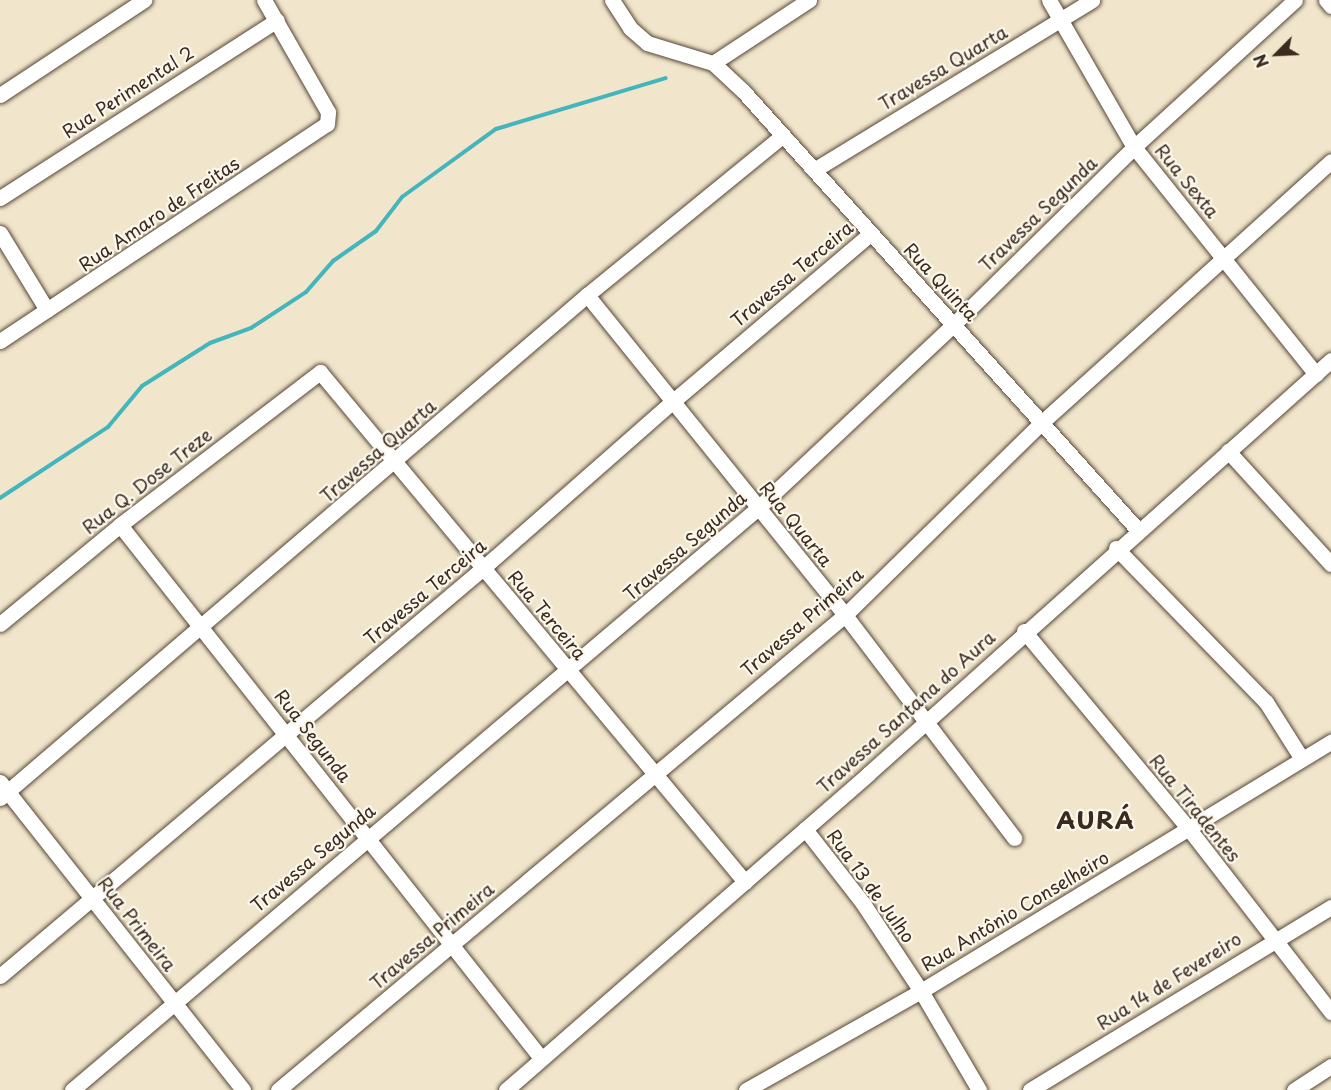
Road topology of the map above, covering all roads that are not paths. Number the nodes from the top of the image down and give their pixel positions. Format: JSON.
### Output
{"nodes":[{"id":1,"x":144,"y":0,"type":"edge"},
{"id":2,"x":264,"y":0,"type":"edge"},
{"id":3,"x":612,"y":0,"type":"edge"},
{"id":4,"x":809,"y":0,"type":"edge"},
{"id":5,"x":1049,"y":0,"type":"edge"},
{"id":6,"x":1092,"y":0,"type":"edge"},
{"id":7,"x":1295,"y":0,"type":"edge"},
{"id":8,"x":1326,"y":0,"type":"edge"},
{"id":9,"x":1331,"y":6,"type":"edge"},
{"id":10,"x":276,"y":20,"type":"junction"},
{"id":11,"x":1060,"y":20,"type":"junction"},
{"id":12,"x":713,"y":63,"type":"junction"},
{"id":13,"x":0,"y":95,"type":"edge"},
{"id":14,"x":783,"y":135,"type":"junction"},
{"id":15,"x":1134,"y":147,"type":"junction"},
{"id":16,"x":1331,"y":161,"type":"edge"},
{"id":17,"x":814,"y":170,"type":"junction"},
{"id":18,"x":0,"y":198,"type":"edge"},
{"id":19,"x":0,"y":233,"type":"edge"},
{"id":20,"x":870,"y":234,"type":"junction"},
{"id":21,"x":1225,"y":259,"type":"junction"},
{"id":22,"x":587,"y":296,"type":"junction"},
{"id":23,"x":47,"y":310,"type":"junction"},
{"id":24,"x":954,"y":324,"type":"junction"},
{"id":25,"x":0,"y":341,"type":"edge"},
{"id":26,"x":1331,"y":360,"type":"edge"},
{"id":27,"x":320,"y":372,"type":"joint"},
{"id":28,"x":1316,"y":374,"type":"junction"},
{"id":29,"x":672,"y":402,"type":"junction"},
{"id":30,"x":1040,"y":423,"type":"junction"},
{"id":31,"x":1228,"y":451,"type":"junction"},
{"id":32,"x":395,"y":463,"type":"junction"},
{"id":33,"x":758,"y":508,"type":"junction"},
{"id":34,"x":120,"y":525,"type":"junction"},
{"id":35,"x":1138,"y":530,"type":"junction"},
{"id":36,"x":1116,"y":548,"type":"junction"},
{"id":37,"x":1331,"y":564,"type":"edge"},
{"id":38,"x":483,"y":568,"type":"junction"},
{"id":39,"x":845,"y":615,"type":"junction"},
{"id":40,"x":0,"y":624,"type":"edge"},
{"id":41,"x":202,"y":628,"type":"junction"},
{"id":42,"x":1024,"y":631,"type":"junction"},
{"id":43,"x":569,"y":671,"type":"junction"},
{"id":44,"x":925,"y":722,"type":"junction"},
{"id":45,"x":287,"y":734,"type":"junction"},
{"id":46,"x":1331,"y":742,"type":"edge"},
{"id":47,"x":1302,"y":759,"type":"junction"},
{"id":48,"x":654,"y":773,"type":"junction"},
{"id":49,"x":3,"y":791,"type":"edge"},
{"id":50,"x":1189,"y":829,"type":"junction"},
{"id":51,"x":805,"y":830,"type":"junction"},
{"id":52,"x":367,"y":838,"type":"junction"},
{"id":53,"x":1014,"y":838,"type":"dead end"},
{"id":54,"x":745,"y":882,"type":"junction"},
{"id":55,"x":92,"y":897,"type":"junction"},
{"id":56,"x":1331,"y":907,"type":"edge"},
{"id":57,"x":1274,"y":939,"type":"junction"},
{"id":58,"x":454,"y":944,"type":"junction"},
{"id":59,"x":0,"y":976,"type":"edge"},
{"id":60,"x":921,"y":991,"type":"junction"},
{"id":61,"x":173,"y":1002,"type":"junction"},
{"id":62,"x":1331,"y":1012,"type":"edge"},
{"id":63,"x":541,"y":1058,"type":"junction"},
{"id":64,"x":1331,"y":1066,"type":"edge"},
{"id":65,"x":72,"y":1090,"type":"edge"},
{"id":66,"x":243,"y":1090,"type":"edge"},
{"id":67,"x":278,"y":1090,"type":"edge"},
{"id":68,"x":506,"y":1090,"type":"edge"},
{"id":69,"x":746,"y":1090,"type":"edge"},
{"id":70,"x":979,"y":1090,"type":"edge"},
{"id":71,"x":1030,"y":1090,"type":"edge"},
{"id":72,"x":1294,"y":1090,"type":"edge"}],
"edges":[{"from":1,"to":13,"type":"street"},
{"from":2,"to":10,"type":"street"},
{"from":3,"to":12,"type":"street"},
{"from":4,"to":12,"type":"street"},
{"from":5,"to":11,"type":"street","name":"Rua Sexta"},
{"from":6,"to":11,"type":"street","name":"Travessa Quarta"},
{"from":7,"to":15,"type":"street","name":"Travessa Segunda"},
{"from":8,"to":9,"type":"street"},
{"from":10,"to":18,"type":"street","name":"Rua Perimental 2"},
{"from":10,"to":23,"type":"street","name":"Rua Amaro de Freitas"},
{"from":11,"to":15,"type":"street","name":"Rua Sexta"},
{"from":11,"to":17,"type":"street","name":"Travessa Quarta"},
{"from":12,"to":14,"type":"street","name":"Rua Quinta"},
{"from":14,"to":17,"type":"street","name":"Rua Quinta"},
{"from":14,"to":22,"type":"street","name":"Travessa Quarta"},
{"from":15,"to":21,"type":"street","name":"Rua Sexta"},
{"from":15,"to":24,"type":"street","name":"Travessa Segunda"},
{"from":16,"to":21,"type":"street","name":"Travessa Primeira"},
{"from":17,"to":20,"type":"street","name":"Rua Quinta"},
{"from":19,"to":23,"type":"street"},
{"from":20,"to":24,"type":"street","name":"Rua Quinta"},
{"from":20,"to":29,"type":"street","name":"Travessa Terceira"},
{"from":21,"to":28,"type":"street","name":"Rua Sexta"},
{"from":21,"to":30,"type":"street","name":"Travessa Primeira"},
{"from":22,"to":29,"type":"street","name":"Rua Quarta"},
{"from":22,"to":32,"type":"street","name":"Travessa Quarta"},
{"from":23,"to":25,"type":"street","name":"Rua Amaro de Freitas"},
{"from":24,"to":30,"type":"street","name":"Rua Quinta"},
{"from":24,"to":33,"type":"street","name":"Travessa Segunda"},
{"from":26,"to":28,"type":"street","name":"Travessa Santana do Aura"},
{"from":27,"to":32,"type":"street","name":"Rua Terceira"},
{"from":27,"to":34,"type":"street","name":"Rua Q. Dose Treze"},
{"from":28,"to":31,"type":"street","name":"Travessa Santana do Aura"},
{"from":29,"to":33,"type":"street","name":"Rua Quarta"},
{"from":29,"to":38,"type":"street","name":"Travessa Terceira"},
{"from":30,"to":35,"type":"street","name":"Rua Quinta"},
{"from":30,"to":39,"type":"street","name":"Travessa Primeira"},
{"from":31,"to":35,"type":"street","name":"Travessa Santana do Aura"},
{"from":31,"to":37,"type":"street"},
{"from":32,"to":38,"type":"street","name":"Rua Terceira"},
{"from":32,"to":41,"type":"street","name":"Travessa Quarta"},
{"from":33,"to":39,"type":"street","name":"Rua Quarta"},
{"from":33,"to":43,"type":"street","name":"Travessa Segunda"},
{"from":34,"to":40,"type":"street","name":"Rua Q. Dose Treze"},
{"from":34,"to":41,"type":"street","name":"Rua Segunda"},
{"from":35,"to":36,"type":"street","name":"Travessa Santana do Aura"},
{"from":36,"to":42,"type":"street","name":"Travessa Santana do Aura"},
{"from":36,"to":47,"type":"street"},
{"from":38,"to":43,"type":"street","name":"Rua Terceira"},
{"from":38,"to":45,"type":"street","name":"Travessa Terceira"},
{"from":39,"to":44,"type":"street","name":"Rua Quarta"},
{"from":39,"to":48,"type":"street","name":"Travessa Primeira"},
{"from":41,"to":45,"type":"street","name":"Rua Segunda"},
{"from":41,"to":49,"type":"street","name":"Travessa Quarta"},
{"from":42,"to":44,"type":"street","name":"Travessa Santana do Aura"},
{"from":42,"to":50,"type":"street","name":"Rua Tiradentes"},
{"from":43,"to":48,"type":"street","name":"Rua Terceira"},
{"from":43,"to":52,"type":"street","name":"Travessa Segunda"},
{"from":44,"to":51,"type":"street","name":"Travessa Santana do Aura"},
{"from":44,"to":53,"type":"street","name":"Rua Quarta"},
{"from":45,"to":52,"type":"street","name":"Rua Segunda"},
{"from":45,"to":55,"type":"street","name":"Travessa Terceira"},
{"from":46,"to":47,"type":"street","name":"Rua Antônio Conselheiro"},
{"from":47,"to":50,"type":"street","name":"Rua Antônio Conselheiro"},
{"from":48,"to":54,"type":"street","name":"Rua Terceira"},
{"from":48,"to":58,"type":"street","name":"Travessa Primeira"},
{"from":49,"to":55,"type":"street","name":"Rua Primeira"},
{"from":50,"to":57,"type":"street","name":"Rua Tiradentes"},
{"from":50,"to":60,"type":"street","name":"Rua Antônio Conselheiro"},
{"from":51,"to":54,"type":"street","name":"Travessa Santana do Aura"},
{"from":51,"to":60,"type":"street","name":"Rua 13 de Julho"},
{"from":52,"to":58,"type":"street","name":"Rua Segunda"},
{"from":52,"to":61,"type":"street","name":"Travessa Segunda"},
{"from":54,"to":63,"type":"street","name":"Travessa Santana do Aura"},
{"from":55,"to":59,"type":"street","name":"Travessa Terceira"},
{"from":55,"to":61,"type":"street","name":"Rua Primeira"},
{"from":56,"to":57,"type":"street","name":"Rua 14 de Fevereiro"},
{"from":57,"to":62,"type":"street","name":"Rua Tiradentes"},
{"from":57,"to":71,"type":"street","name":"Rua 14 de Fevereiro"},
{"from":58,"to":63,"type":"street","name":"Rua Segunda"},
{"from":58,"to":67,"type":"street","name":"Travessa Primeira"},
{"from":60,"to":69,"type":"street","name":"Rua Antônio Conselheiro"},
{"from":60,"to":70,"type":"street","name":"Rua 13 de Julho"},
{"from":61,"to":65,"type":"street","name":"Travessa Segunda"},
{"from":61,"to":66,"type":"street","name":"Rua Primeira"},
{"from":63,"to":68,"type":"street","name":"Travessa Santana do Aura"},
{"from":64,"to":72,"type":"street"}]}
